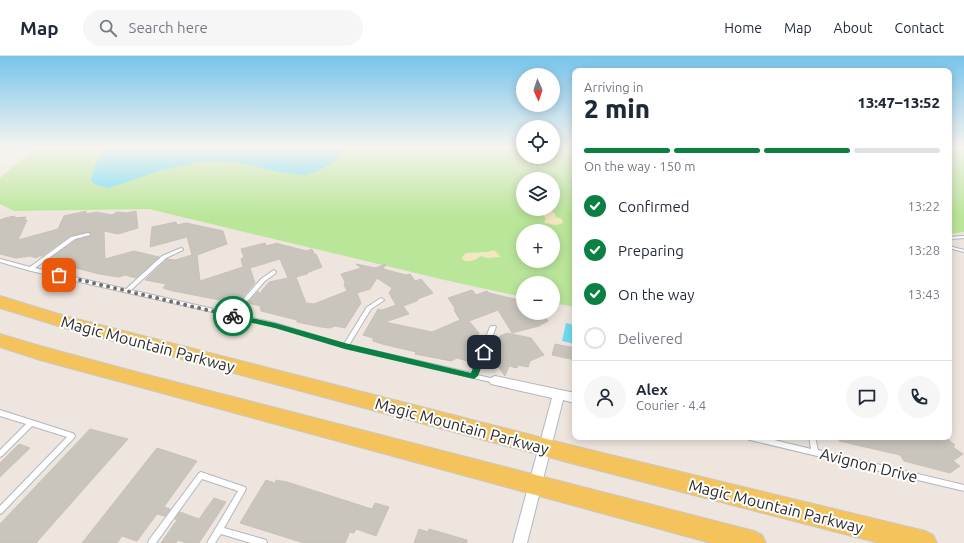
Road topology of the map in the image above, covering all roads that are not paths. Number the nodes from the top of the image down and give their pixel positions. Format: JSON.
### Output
{"nodes":[{"id":1,"x":88,"y":234,"type":"dead end"},
{"id":2,"x":964,"y":237,"type":"edge"},
{"id":3,"x":952,"y":238,"type":"edge"},
{"id":4,"x":952,"y":248,"type":"edge"},
{"id":5,"x":181,"y":249,"type":"dead end"},
{"id":6,"x":964,"y":251,"type":"edge"},
{"id":7,"x":0,"y":260,"type":"edge"},
{"id":8,"x":31,"y":269,"type":"junction"},
{"id":9,"x":274,"y":272,"type":"dead end"},
{"id":10,"x":127,"y":290,"type":"junction"},
{"id":11,"x":381,"y":300,"type":"dead end"},
{"id":12,"x":0,"y":302,"type":"edge"},
{"id":13,"x":232,"y":316,"type":"junction"},
{"id":14,"x":494,"y":327,"type":"dead end"},
{"id":15,"x":0,"y":340,"type":"edge"},
{"id":16,"x":345,"y":346,"type":"junction"},
{"id":17,"x":474,"y":376,"type":"junction"},
{"id":18,"x":495,"y":381,"type":"joint"},
{"id":19,"x":559,"y":394,"type":"junction"},
{"id":20,"x":572,"y":397,"type":"edge"},
{"id":21,"x":0,"y":413,"type":"edge"},
{"id":22,"x":31,"y":423,"type":"junction"},
{"id":23,"x":763,"y":440,"type":"edge"},
{"id":24,"x":813,"y":440,"type":"edge"},
{"id":25,"x":545,"y":448,"type":"junction"},
{"id":26,"x":815,"y":452,"type":"junction"},
{"id":27,"x":0,"y":454,"type":"edge"},
{"id":28,"x":535,"y":486,"type":"junction"},
{"id":29,"x":964,"y":488,"type":"edge"},
{"id":30,"x":0,"y":511,"type":"edge"},
{"id":31,"x":220,"y":530,"type":"junction"},
{"id":32,"x":257,"y":542,"type":"edge"},
{"id":33,"x":152,"y":543,"type":"edge"},
{"id":34,"x":211,"y":543,"type":"edge"},
{"id":35,"x":520,"y":543,"type":"edge"},
{"id":36,"x":754,"y":543,"type":"edge"},
{"id":37,"x":926,"y":543,"type":"edge"}],
"edges":[{"from":1,"to":8,"type":"lane"},
{"from":2,"to":3,"type":"lane"},
{"from":4,"to":6,"type":"lane"},
{"from":5,"to":10,"type":"lane"},
{"from":7,"to":8,"type":"lane"},
{"from":8,"to":10,"type":"lane"},
{"from":9,"to":13,"type":"lane"},
{"from":10,"to":13,"type":"lane"},
{"from":11,"to":16,"type":"lane"},
{"from":12,"to":25,"type":"main road","name":"Magic Mountain Parkway"},
{"from":13,"to":16,"type":"lane"},
{"from":14,"to":17,"type":"lane"},
{"from":15,"to":28,"type":"main road"},
{"from":16,"to":17,"type":"lane"},
{"from":17,"to":18,"type":"lane"},
{"from":18,"to":19,"type":"street"},
{"from":19,"to":20,"type":"street"},
{"from":19,"to":25,"type":"street"},
{"from":21,"to":22,"type":"lane"},
{"from":22,"to":27,"type":"lane"},
{"from":22,"to":30,"type":"lane"},
{"from":23,"to":26,"type":"lane","name":"Avignon Drive"},
{"from":24,"to":26,"type":"lane"},
{"from":25,"to":28,"type":"street"},
{"from":25,"to":37,"type":"main road","name":"Magic Mountain Parkway"},
{"from":26,"to":29,"type":"lane","name":"Avignon Drive"},
{"from":28,"to":35,"type":"street"},
{"from":28,"to":36,"type":"main road"},
{"from":31,"to":32,"type":"lane"},
{"from":31,"to":33,"type":"lane"},
{"from":31,"to":34,"type":"lane"}]}
